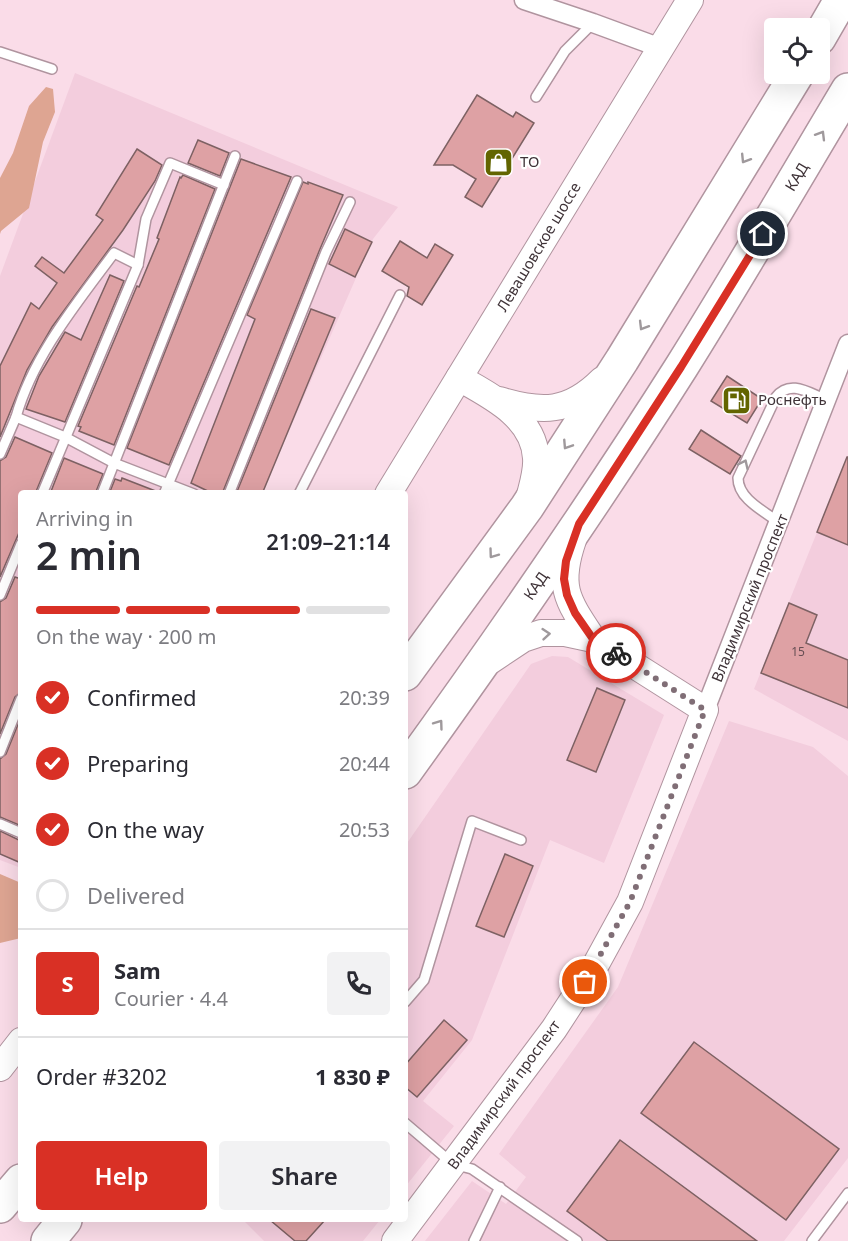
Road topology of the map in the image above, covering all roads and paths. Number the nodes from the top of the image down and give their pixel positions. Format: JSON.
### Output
{"nodes":[{"id":1,"x":524,"y":0,"type":"edge"},
{"id":2,"x":690,"y":0,"type":"edge"},
{"id":3,"x":842,"y":0,"type":"edge"},
{"id":4,"x":830,"y":20,"type":"edge"},
{"id":5,"x":593,"y":23,"type":"junction"},
{"id":6,"x":661,"y":48,"type":"junction"},
{"id":7,"x":0,"y":52,"type":"edge"},
{"id":8,"x":52,"y":69,"type":"dead end"},
{"id":9,"x":791,"y":84,"type":"edge"},
{"id":10,"x":848,"y":90,"type":"edge"},
{"id":11,"x":536,"y":97,"type":"dead end"},
{"id":12,"x":235,"y":156,"type":"dead end"},
{"id":13,"x":297,"y":181,"type":"dead end"},
{"id":14,"x":224,"y":185,"type":"junction"},
{"id":15,"x":350,"y":202,"type":"dead end"},
{"id":16,"x":138,"y":265,"type":"junction"},
{"id":17,"x":400,"y":295,"type":"dead end"},
{"id":18,"x":848,"y":345,"type":"edge"},
{"id":19,"x":622,"y":360,"type":"junction"},
{"id":20,"x":459,"y":378,"type":"junction"},
{"id":21,"x":496,"y":399,"type":"junction"},
{"id":22,"x":827,"y":400,"type":"junction"},
{"id":23,"x":16,"y":417,"type":"junction"},
{"id":24,"x":65,"y":437,"type":"junction"},
{"id":25,"x":0,"y":454,"type":"edge"},
{"id":26,"x":114,"y":463,"type":"junction"},
{"id":27,"x":168,"y":483,"type":"junction"},
{"id":28,"x":44,"y":490,"type":"edge"},
{"id":29,"x":104,"y":490,"type":"edge"},
{"id":30,"x":165,"y":490,"type":"edge"},
{"id":31,"x":185,"y":490,"type":"edge"},
{"id":32,"x":231,"y":490,"type":"edge"},
{"id":33,"x":301,"y":490,"type":"edge"},
{"id":34,"x":390,"y":490,"type":"edge"},
{"id":35,"x":527,"y":507,"type":"junction"},
{"id":36,"x":780,"y":523,"type":"junction"},
{"id":37,"x":579,"y":524,"type":"junction"},
{"id":38,"x":18,"y":551,"type":"edge"},
{"id":39,"x":0,"y":595,"type":"edge"},
{"id":40,"x":593,"y":639,"type":"junction"},
{"id":41,"x":408,"y":670,"type":"edge"},
{"id":42,"x":478,"y":671,"type":"junction"},
{"id":43,"x":18,"y":707,"type":"edge"},
{"id":44,"x":705,"y":710,"type":"junction"},
{"id":45,"x":0,"y":752,"type":"edge"},
{"id":46,"x":408,"y":768,"type":"edge"},
{"id":47,"x":0,"y":824,"type":"edge"},
{"id":48,"x":18,"y":832,"type":"edge"},
{"id":49,"x":521,"y":840,"type":"dead end"},
{"id":50,"x":408,"y":998,"type":"edge"},
{"id":51,"x":18,"y":1045,"type":"edge"},
{"id":52,"x":0,"y":1068,"type":"edge"},
{"id":53,"x":408,"y":1126,"type":"edge"},
{"id":54,"x":453,"y":1164,"type":"junction"},
{"id":55,"x":18,"y":1185,"type":"edge"},
{"id":56,"x":500,"y":1187,"type":"junction"},
{"id":57,"x":848,"y":1193,"type":"edge"},
{"id":58,"x":0,"y":1206,"type":"edge"},
{"id":59,"x":63,"y":1222,"type":"edge"},
{"id":60,"x":48,"y":1241,"type":"edge"},
{"id":61,"x":395,"y":1241,"type":"edge"},
{"id":62,"x":474,"y":1241,"type":"edge"},
{"id":63,"x":577,"y":1241,"type":"edge"},
{"id":64,"x":812,"y":1241,"type":"edge"}],
"edges":[{"from":1,"to":5,"type":"street"},
{"from":2,"to":6,"type":"main road","name":"Левашовское шоссе"},
{"from":3,"to":4,"type":"highway"},
{"from":5,"to":6,"type":"street"},
{"from":5,"to":11,"type":"lane"},
{"from":6,"to":20,"type":"main road","name":"Левашовское шоссе"},
{"from":7,"to":8,"type":"lane"},
{"from":9,"to":19,"type":"highway","one_way":true},
{"from":37,"to":10,"type":"highway","name":"КАД","one_way":true},
{"from":12,"to":14,"type":"lane"},
{"from":13,"to":27,"type":"lane"},
{"from":14,"to":16,"type":"lane"},
{"from":14,"to":26,"type":"lane"},
{"from":15,"to":32,"type":"lane"},
{"from":16,"to":23,"type":"lane"},
{"from":16,"to":24,"type":"lane"},
{"from":17,"to":33,"type":"lane"},
{"from":18,"to":22,"type":"street","name":"Владимирский проспект"},
{"from":19,"to":21,"type":"main road"},
{"from":19,"to":35,"type":"highway","one_way":true},
{"from":20,"to":21,"type":"main road"},
{"from":20,"to":34,"type":"main road","name":"Левашовское шоссе"},
{"from":21,"to":35,"type":"main road"},
{"from":22,"to":36,"type":"street","name":"Владимирский проспект"},
{"from":36,"to":22,"type":"lane","one_way":true},
{"from":23,"to":24,"type":"lane"},
{"from":23,"to":25,"type":"lane"},
{"from":24,"to":26,"type":"lane"},
{"from":24,"to":28,"type":"lane"},
{"from":26,"to":27,"type":"lane"},
{"from":26,"to":29,"type":"lane"},
{"from":27,"to":30,"type":"lane"},
{"from":27,"to":31,"type":"lane"},
{"from":35,"to":41,"type":"highway","one_way":true},
{"from":36,"to":44,"type":"street","name":"Владимирский проспект"},
{"from":37,"to":40,"type":"main road"},
{"from":37,"to":42,"type":"highway","name":"КАД"},
{"from":38,"to":39,"type":"lane"},
{"from":42,"to":40,"type":"main road","one_way":true},
{"from":40,"to":44,"type":"main road"},
{"from":46,"to":42,"type":"highway","name":"КАД","one_way":true},
{"from":43,"to":45,"type":"lane"},
{"from":44,"to":54,"type":"main road","name":"Владимирский проспект"},
{"from":47,"to":48,"type":"lane"},
{"from":49,"to":50,"type":"lane"},
{"from":51,"to":52,"type":"main road"},
{"from":53,"to":54,"type":"lane"},
{"from":54,"to":56,"type":"lane"},
{"from":54,"to":61,"type":"main road","name":"Владимирский проспект"},
{"from":55,"to":58,"type":"highway"},
{"from":56,"to":62,"type":"lane"},
{"from":56,"to":63,"type":"lane"},
{"from":57,"to":64,"type":"lane"},
{"from":59,"to":60,"type":"highway"}]}
